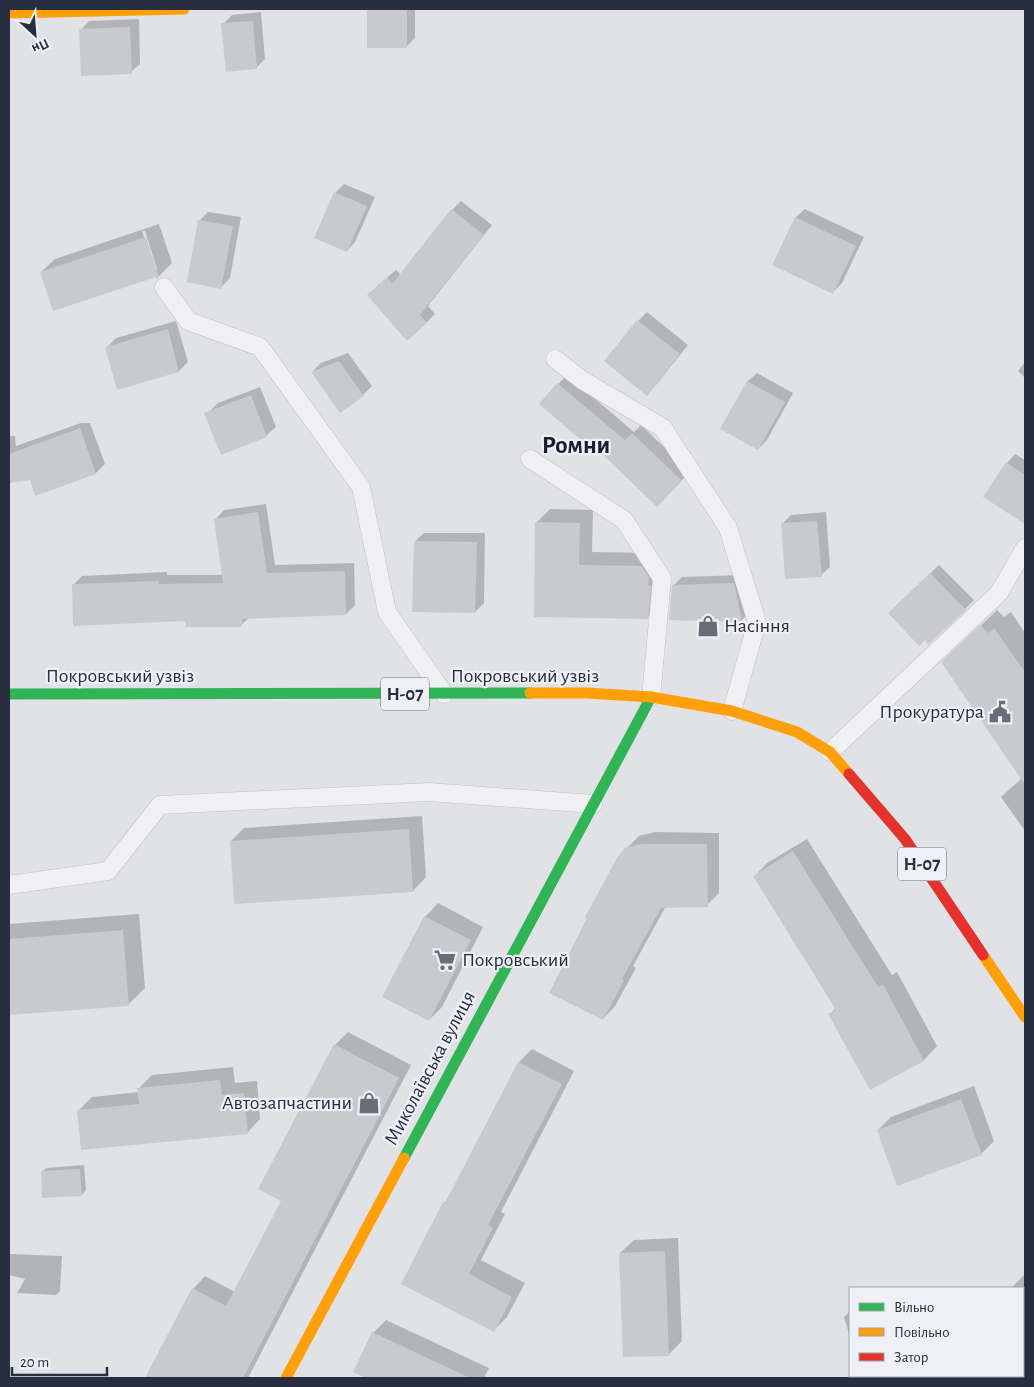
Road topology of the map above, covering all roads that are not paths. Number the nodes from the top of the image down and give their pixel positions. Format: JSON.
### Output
{"nodes":[{"id":1,"x":184,"y":9,"type":"edge"},
{"id":2,"x":9,"y":13,"type":"edge"},
{"id":3,"x":164,"y":287,"type":"dead end"},
{"id":4,"x":555,"y":359,"type":"dead end"},
{"id":5,"x":530,"y":459,"type":"dead end"},
{"id":6,"x":1025,"y":548,"type":"edge"},
{"id":7,"x":9,"y":694,"type":"edge"},
{"id":8,"x":444,"y":694,"type":"junction"},
{"id":9,"x":651,"y":697,"type":"junction"},
{"id":10,"x":732,"y":711,"type":"junction"},
{"id":11,"x":830,"y":752,"type":"junction"},
{"id":12,"x":593,"y":804,"type":"junction"},
{"id":13,"x":9,"y":885,"type":"edge"},
{"id":14,"x":1025,"y":1017,"type":"edge"},
{"id":15,"x":286,"y":1378,"type":"edge"}],
"edges":[{"from":1,"to":2,"type":"main road"},
{"from":3,"to":8,"type":"lane"},
{"from":4,"to":10,"type":"lane"},
{"from":5,"to":9,"type":"lane"},
{"from":6,"to":11,"type":"lane"},
{"from":7,"to":8,"type":"main road","name":"Покровський узвіз","number":"Н-07"},
{"from":8,"to":9,"type":"main road","name":"Покровський узвіз","number":"Н-07"},
{"from":9,"to":10,"type":"main road","name":"Покровський узвіз","number":"Н-07"},
{"from":9,"to":12,"type":"main road","name":"Миколаївська вулиця"},
{"from":10,"to":11,"type":"main road","name":"Покровський узвіз","number":"Н-07"},
{"from":11,"to":14,"type":"main road","number":"Н-07"},
{"from":12,"to":13,"type":"lane"},
{"from":12,"to":15,"type":"main road","name":"Миколаївська вулиця"}]}
